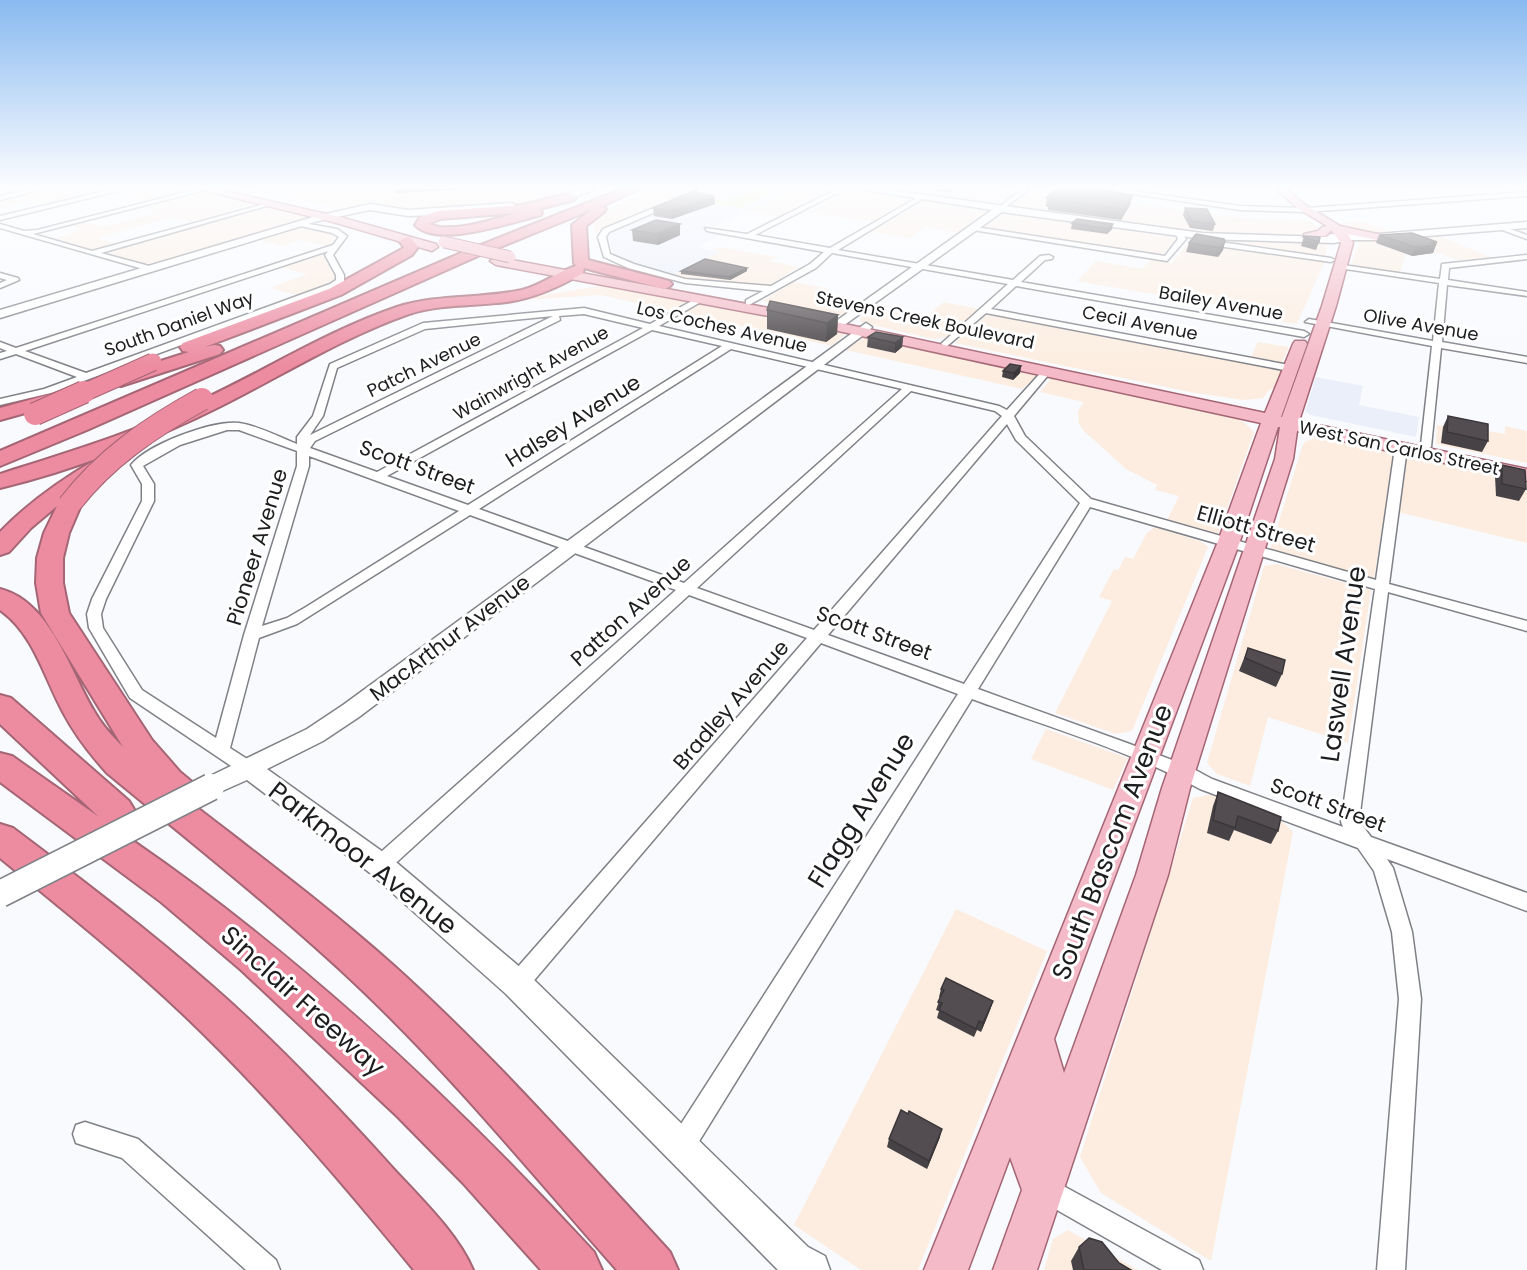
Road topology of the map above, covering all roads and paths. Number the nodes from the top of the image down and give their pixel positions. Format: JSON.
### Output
{"nodes":[{"id":1,"x":77,"y":248,"type":"edge"},
{"id":2,"x":110,"y":248,"type":"edge"},
{"id":3,"x":218,"y":248,"type":"edge"},
{"id":4,"x":329,"y":248,"type":"edge"},
{"id":5,"x":332,"y":248,"type":"edge"},
{"id":6,"x":410,"y":248,"type":"edge"},
{"id":7,"x":426,"y":248,"type":"edge"},
{"id":8,"x":463,"y":248,"type":"edge"},
{"id":9,"x":476,"y":248,"type":"edge"},
{"id":10,"x":496,"y":248,"type":"edge"},
{"id":11,"x":500,"y":248,"type":"edge"},
{"id":12,"x":511,"y":248,"type":"edge"},
{"id":13,"x":514,"y":248,"type":"edge"},
{"id":14,"x":580,"y":248,"type":"edge"},
{"id":15,"x":606,"y":248,"type":"edge"},
{"id":16,"x":816,"y":248,"type":"edge"},
{"id":17,"x":836,"y":248,"type":"edge"},
{"id":18,"x":946,"y":248,"type":"edge"},
{"id":19,"x":1101,"y":248,"type":"edge"},
{"id":20,"x":1175,"y":248,"type":"edge"},
{"id":21,"x":1248,"y":248,"type":"edge"},
{"id":22,"x":1335,"y":248,"type":"edge"},
{"id":23,"x":831,"y":251,"type":"junction"},
{"id":24,"x":93,"y":253,"type":"junction"},
{"id":25,"x":503,"y":254,"type":"junction"},
{"id":26,"x":1049,"y":257,"type":"dead end"},
{"id":27,"x":1527,"y":257,"type":"edge"},
{"id":28,"x":1335,"y":263,"type":"junction"},
{"id":29,"x":920,"y":267,"type":"junction"},
{"id":30,"x":150,"y":269,"type":"junction"},
{"id":31,"x":567,"y":271,"type":"junction"},
{"id":32,"x":0,"y":275,"type":"edge"},
{"id":33,"x":364,"y":277,"type":"junction"},
{"id":34,"x":1443,"y":282,"type":"junction"},
{"id":35,"x":1014,"y":283,"type":"junction"},
{"id":36,"x":664,"y":284,"type":"junction"},
{"id":37,"x":387,"y":285,"type":"junction"},
{"id":38,"x":0,"y":286,"type":"edge"},
{"id":39,"x":771,"y":289,"type":"junction"},
{"id":40,"x":408,"y":290,"type":"junction"},
{"id":41,"x":1527,"y":294,"type":"edge"},
{"id":42,"x":702,"y":299,"type":"junction"},
{"id":43,"x":717,"y":302,"type":"junction"},
{"id":44,"x":749,"y":302,"type":"junction"},
{"id":45,"x":984,"y":310,"type":"junction"},
{"id":46,"x":0,"y":314,"type":"edge"},
{"id":47,"x":562,"y":314,"type":"junction"},
{"id":48,"x":373,"y":323,"type":"junction"},
{"id":49,"x":840,"y":324,"type":"junction"},
{"id":50,"x":650,"y":327,"type":"junction"},
{"id":51,"x":1312,"y":327,"type":"junction"},
{"id":52,"x":863,"y":329,"type":"junction"},
{"id":53,"x":946,"y":344,"type":"junction"},
{"id":54,"x":0,"y":345,"type":"edge"},
{"id":55,"x":1437,"y":345,"type":"junction"},
{"id":56,"x":729,"y":346,"type":"junction"},
{"id":57,"x":16,"y":351,"type":"junction"},
{"id":58,"x":0,"y":356,"type":"edge"},
{"id":59,"x":1527,"y":360,"type":"edge"},
{"id":60,"x":339,"y":362,"type":"joint"},
{"id":61,"x":815,"y":366,"type":"junction"},
{"id":62,"x":1048,"y":368,"type":"junction"},
{"id":63,"x":1289,"y":368,"type":"junction"},
{"id":64,"x":85,"y":376,"type":"junction"},
{"id":65,"x":909,"y":388,"type":"junction"},
{"id":66,"x":0,"y":402,"type":"edge"},
{"id":67,"x":1218,"y":405,"type":"junction"},
{"id":68,"x":1275,"y":410,"type":"junction"},
{"id":69,"x":0,"y":413,"type":"edge"},
{"id":70,"x":1008,"y":417,"type":"junction"},
{"id":71,"x":1292,"y":421,"type":"junction"},
{"id":72,"x":0,"y":429,"type":"edge"},
{"id":73,"x":201,"y":433,"type":"joint"},
{"id":74,"x":1357,"y":439,"type":"junction"},
{"id":75,"x":1264,"y":441,"type":"junction"},
{"id":76,"x":1285,"y":445,"type":"junction"},
{"id":77,"x":1427,"y":445,"type":"junction"},
{"id":78,"x":0,"y":448,"type":"edge"},
{"id":79,"x":1401,"y":448,"type":"junction"},
{"id":80,"x":303,"y":450,"type":"junction"},
{"id":81,"x":0,"y":459,"type":"edge"},
{"id":82,"x":1527,"y":466,"type":"edge"},
{"id":83,"x":1527,"y":475,"type":"edge"},
{"id":84,"x":377,"y":477,"type":"junction"},
{"id":85,"x":0,"y":481,"type":"edge"},
{"id":86,"x":1087,"y":502,"type":"junction"},
{"id":87,"x":469,"y":510,"type":"junction"},
{"id":88,"x":1228,"y":544,"type":"junction"},
{"id":89,"x":0,"y":547,"type":"edge"},
{"id":90,"x":571,"y":547,"type":"junction"},
{"id":91,"x":1255,"y":552,"type":"junction"},
{"id":92,"x":1380,"y":586,"type":"junction"},
{"id":93,"x":687,"y":589,"type":"junction"},
{"id":94,"x":0,"y":597,"type":"edge"},
{"id":95,"x":1527,"y":626,"type":"edge"},
{"id":96,"x":252,"y":635,"type":"junction"},
{"id":97,"x":818,"y":637,"type":"junction"},
{"id":98,"x":968,"y":692,"type":"junction"},
{"id":99,"x":0,"y":706,"type":"edge"},
{"id":100,"x":221,"y":750,"type":"junction"},
{"id":101,"x":1145,"y":757,"type":"junction"},
{"id":102,"x":0,"y":765,"type":"edge"},
{"id":103,"x":249,"y":769,"type":"junction"},
{"id":104,"x":1182,"y":771,"type":"junction"},
{"id":105,"x":210,"y":837,"type":"junction"},
{"id":106,"x":0,"y":838,"type":"edge"},
{"id":107,"x":1362,"y":842,"type":"junction"},
{"id":108,"x":115,"y":847,"type":"junction"},
{"id":109,"x":380,"y":865,"type":"junction"},
{"id":110,"x":0,"y":894,"type":"edge"},
{"id":111,"x":1527,"y":902,"type":"edge"},
{"id":112,"x":517,"y":984,"type":"junction"},
{"id":113,"x":1036,"y":1040,"type":"junction"},
{"id":114,"x":85,"y":1134,"type":"dead end"},
{"id":115,"x":681,"y":1147,"type":"junction"},
{"id":116,"x":1042,"y":1188,"type":"junction"},
{"id":117,"x":266,"y":1270,"type":"edge"},
{"id":118,"x":447,"y":1270,"type":"edge"},
{"id":119,"x":576,"y":1270,"type":"edge"},
{"id":120,"x":652,"y":1270,"type":"edge"},
{"id":121,"x":811,"y":1270,"type":"edge"},
{"id":122,"x":946,"y":1270,"type":"edge"},
{"id":123,"x":1015,"y":1270,"type":"edge"},
{"id":124,"x":1189,"y":1270,"type":"edge"},
{"id":125,"x":1391,"y":1270,"type":"edge"}],
"edges":[{"from":1,"to":24,"type":"street"},
{"from":2,"to":24,"type":"street"},
{"from":3,"to":30,"type":"main road"},
{"from":4,"to":57,"type":"street"},
{"from":5,"to":64,"type":"street","name":"South Daniel Way"},
{"from":6,"to":33,"type":"highway"},
{"from":7,"to":33,"type":"highway"},
{"from":8,"to":25,"type":"main road","name":"Stevens Creek Boulevard"},
{"from":9,"to":37,"type":"highway"},
{"from":10,"to":40,"type":"highway"},
{"from":11,"to":25,"type":"highway"},
{"from":12,"to":31,"type":"highway"},
{"from":13,"to":25,"type":"highway"},
{"from":14,"to":36,"type":"highway"},
{"from":15,"to":39,"type":"street"},
{"from":16,"to":23,"type":"street","name":"Bailey Avenue"},
{"from":17,"to":23,"type":"street"},
{"from":18,"to":29,"type":"main road"},
{"from":19,"to":20,"type":"street"},
{"from":21,"to":28,"type":"street"},
{"from":22,"to":28,"type":"main road"},
{"from":23,"to":29,"type":"street","name":"Bailey Avenue"},
{"from":23,"to":39,"type":"street"},
{"from":24,"to":30,"type":"street"},
{"from":25,"to":31,"type":"main road","name":"Stevens Creek Boulevard"},
{"from":25,"to":81,"type":"highway"},
{"from":26,"to":35,"type":"street"},
{"from":27,"to":34,"type":"street"},
{"from":28,"to":34,"type":"street"},
{"from":28,"to":51,"type":"main road"},
{"from":28,"to":51,"type":"main road"},
{"from":29,"to":35,"type":"street","name":"Bailey Avenue"},
{"from":29,"to":49,"type":"main road"},
{"from":30,"to":46,"type":"main road"},
{"from":31,"to":36,"type":"main road","name":"Stevens Creek Boulevard"},
{"from":31,"to":42,"type":"main road","name":"Stevens Creek Boulevard"},
{"from":31,"to":48,"type":"highway"},
{"from":32,"to":38,"type":"street"},
{"from":33,"to":72,"type":"highway","bridge":true},
{"from":34,"to":41,"type":"street"},
{"from":34,"to":55,"type":"street"},
{"from":35,"to":45,"type":"street"},
{"from":35,"to":51,"type":"street","name":"Bailey Avenue"},
{"from":36,"to":44,"type":"main road","name":"Stevens Creek Boulevard"},
{"from":37,"to":69,"type":"highway"},
{"from":37,"to":78,"type":"highway"},
{"from":39,"to":44,"type":"street"},
{"from":40,"to":81,"type":"highway"},
{"from":40,"to":105,"type":"highway","bridge":true},
{"from":42,"to":43,"type":"main road","name":"Stevens Creek Boulevard"},
{"from":42,"to":50,"type":"street","name":"Wainwright Avenue"},
{"from":43,"to":44,"type":"main road"},
{"from":43,"to":49,"type":"main road","name":"Stevens Creek Boulevard"},
{"from":44,"to":49,"type":"main road","name":"Stevens Creek Boulevard"},
{"from":45,"to":53,"type":"street"},
{"from":45,"to":63,"type":"street","name":"Cecil Avenue"},
{"from":47,"to":50,"type":"street","name":"Los Coches Avenue"},
{"from":47,"to":60,"type":"street","name":"Los Coches Avenue"},
{"from":47,"to":80,"type":"street","name":"Patch Avenue"},
{"from":48,"to":85,"type":"highway"},
{"from":48,"to":89,"type":"highway"},
{"from":49,"to":52,"type":"main road","name":"Stevens Creek Boulevard"},
{"from":50,"to":56,"type":"street","name":"Los Coches Avenue"},
{"from":50,"to":84,"type":"street","name":"Wainwright Avenue"},
{"from":51,"to":55,"type":"street","name":"Olive Avenue"},
{"from":51,"to":63,"type":"main road","name":"South Bascom Avenue"},
{"from":51,"to":71,"type":"main road","name":"South Bascom Avenue"},
{"from":52,"to":53,"type":"main road","name":"Stevens Creek Boulevard"},
{"from":52,"to":61,"type":"main road","name":"MacArthur Avenue"},
{"from":52,"to":62,"type":"main road","name":"Stevens Creek Boulevard"},
{"from":53,"to":62,"type":"main road","name":"Stevens Creek Boulevard"},
{"from":54,"to":57,"type":"street"},
{"from":55,"to":59,"type":"street","name":"Olive Avenue"},
{"from":55,"to":77,"type":"street"},
{"from":56,"to":61,"type":"street","name":"Los Coches Avenue"},
{"from":56,"to":87,"type":"street","name":"Halsey Avenue"},
{"from":57,"to":58,"type":"street"},
{"from":57,"to":64,"type":"street"},
{"from":60,"to":80,"type":"street","name":"Pioneer Avenue"},
{"from":61,"to":65,"type":"street","name":"Los Coches Avenue"},
{"from":61,"to":90,"type":"main road","name":"MacArthur Avenue"},
{"from":62,"to":67,"type":"main road","name":"Stevens Creek Boulevard"},
{"from":62,"to":70,"type":"street","name":"Bradley Avenue"},
{"from":63,"to":68,"type":"main road","name":"South Bascom Avenue"},
{"from":64,"to":66,"type":"street","name":"South Daniel Way"},
{"from":65,"to":70,"type":"street","name":"Los Coches Avenue"},
{"from":65,"to":93,"type":"street","name":"Patton Avenue"},
{"from":67,"to":68,"type":"main road","name":"Stevens Creek Boulevard"},
{"from":67,"to":68,"type":"main road"},
{"from":67,"to":75,"type":"main road"},
{"from":68,"to":71,"type":"main road","name":"West San Carlos Street"},
{"from":68,"to":75,"type":"main road","name":"South Bascom Avenue"},
{"from":70,"to":86,"type":"street","name":"Elliott Street"},
{"from":70,"to":97,"type":"street","name":"Bradley Avenue"},
{"from":71,"to":74,"type":"main road","name":"West San Carlos Street"},
{"from":71,"to":76,"type":"main road","name":"South Bascom Avenue"},
{"from":71,"to":77,"type":"main road","name":"West San Carlos Street"},
{"from":73,"to":80,"type":"street","name":"Scott Street"},
{"from":73,"to":100,"type":"street","name":"Parkmoor Avenue"},
{"from":74,"to":76,"type":"main road"},
{"from":74,"to":79,"type":"main road","name":"West San Carlos Street"},
{"from":75,"to":88,"type":"main road","name":"South Bascom Avenue"},
{"from":76,"to":91,"type":"main road","name":"South Bascom Avenue"},
{"from":77,"to":82,"type":"main road","name":"West San Carlos Street"},
{"from":79,"to":83,"type":"main road","name":"West San Carlos Street"},
{"from":79,"to":92,"type":"street","name":"Laswell Avenue"},
{"from":80,"to":84,"type":"street","name":"Scott Street"},
{"from":80,"to":96,"type":"street","name":"Pioneer Avenue"},
{"from":84,"to":87,"type":"street","name":"Scott Street"},
{"from":86,"to":88,"type":"street","name":"Elliott Street"},
{"from":86,"to":98,"type":"street","name":"Flagg Avenue"},
{"from":87,"to":90,"type":"street","name":"Scott Street"},
{"from":87,"to":96,"type":"street","name":"Halsey Avenue"},
{"from":88,"to":91,"type":"street","name":"Elliott Street"},
{"from":88,"to":101,"type":"main road","name":"South Bascom Avenue"},
{"from":90,"to":93,"type":"street","name":"Scott Street"},
{"from":90,"to":103,"type":"main road","name":"MacArthur Avenue"},
{"from":91,"to":92,"type":"street","name":"Elliott Street"},
{"from":91,"to":104,"type":"main road","name":"South Bascom Avenue"},
{"from":92,"to":95,"type":"street","name":"Elliott Street"},
{"from":92,"to":107,"type":"street","name":"Laswell Avenue"},
{"from":93,"to":97,"type":"street","name":"Scott Street"},
{"from":93,"to":109,"type":"street","name":"Patton Avenue"},
{"from":94,"to":105,"type":"highway"},
{"from":96,"to":100,"type":"street","name":"Pioneer Avenue"},
{"from":97,"to":98,"type":"street","name":"Scott Street"},
{"from":97,"to":112,"type":"street","name":"Bradley Avenue"},
{"from":98,"to":101,"type":"street","name":"Scott Street"},
{"from":98,"to":115,"type":"street","name":"Flagg Avenue"},
{"from":99,"to":108,"type":"highway"},
{"from":100,"to":103,"type":"street","name":"Parkmoor Avenue"},
{"from":101,"to":104,"type":"street","name":"Scott Street"},
{"from":101,"to":113,"type":"main road","name":"South Bascom Avenue"},
{"from":102,"to":108,"type":"highway","name":"Sinclair Freeway"},
{"from":103,"to":109,"type":"main road","name":"Parkmoor Avenue"},
{"from":103,"to":110,"type":"main road","name":"MacArthur Avenue","bridge":true},
{"from":104,"to":107,"type":"street","name":"Scott Street"},
{"from":104,"to":116,"type":"main road","name":"South Bascom Avenue"},
{"from":105,"to":120,"type":"highway"},
{"from":106,"to":118,"type":"highway"},
{"from":107,"to":111,"type":"street","name":"Scott Street"},
{"from":107,"to":125,"type":"street","name":"Laswell Avenue"},
{"from":108,"to":119,"type":"highway","name":"Sinclair Freeway"},
{"from":109,"to":112,"type":"main road","name":"Parkmoor Avenue"},
{"from":112,"to":115,"type":"main road","name":"Parkmoor Avenue"},
{"from":113,"to":116,"type":"main road"},
{"from":113,"to":122,"type":"main road","name":"South Bascom Avenue"},
{"from":114,"to":117,"type":"street"},
{"from":115,"to":121,"type":"main road","name":"Parkmoor Avenue"},
{"from":116,"to":123,"type":"main road","name":"South Bascom Avenue"},
{"from":116,"to":124,"type":"street"}]}
